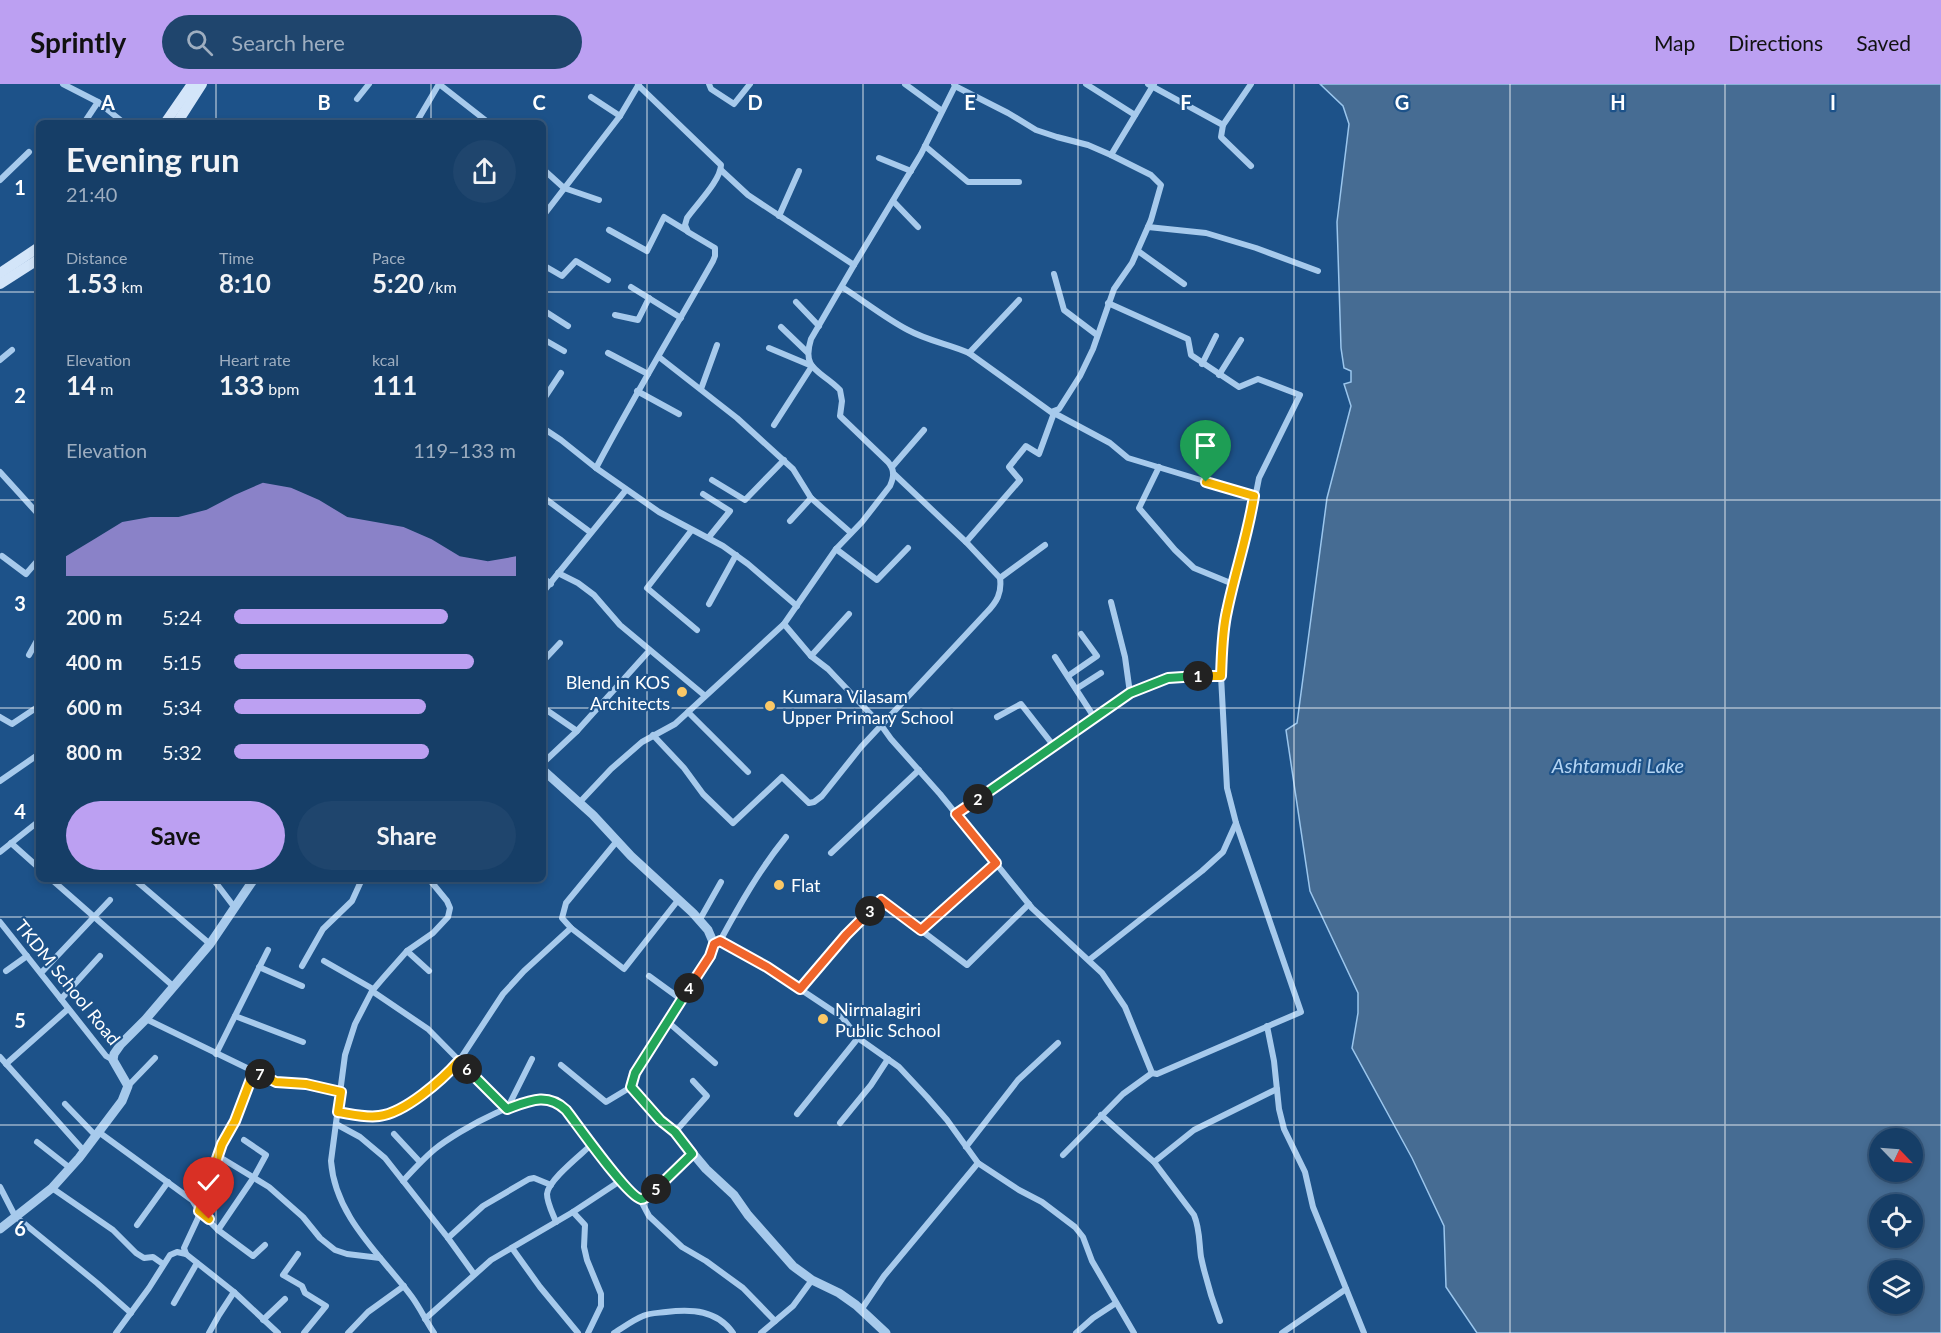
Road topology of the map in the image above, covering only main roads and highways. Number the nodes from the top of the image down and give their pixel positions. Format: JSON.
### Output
{"nodes":[{"id":1,"x":192,"y":84,"type":"edge"},
{"id":2,"x":202,"y":84,"type":"edge"},
{"id":3,"x":167,"y":120,"type":"edge"},
{"id":4,"x":179,"y":120,"type":"edge"},
{"id":5,"x":36,"y":249,"type":"edge"},
{"id":6,"x":36,"y":261,"type":"edge"},
{"id":7,"x":0,"y":273,"type":"edge"},
{"id":8,"x":0,"y":284,"type":"edge"}],
"edges":[{"from":1,"to":3,"type":"main road"},
{"from":2,"to":4,"type":"main road"},
{"from":5,"to":7,"type":"main road"},
{"from":6,"to":8,"type":"main road"}]}
